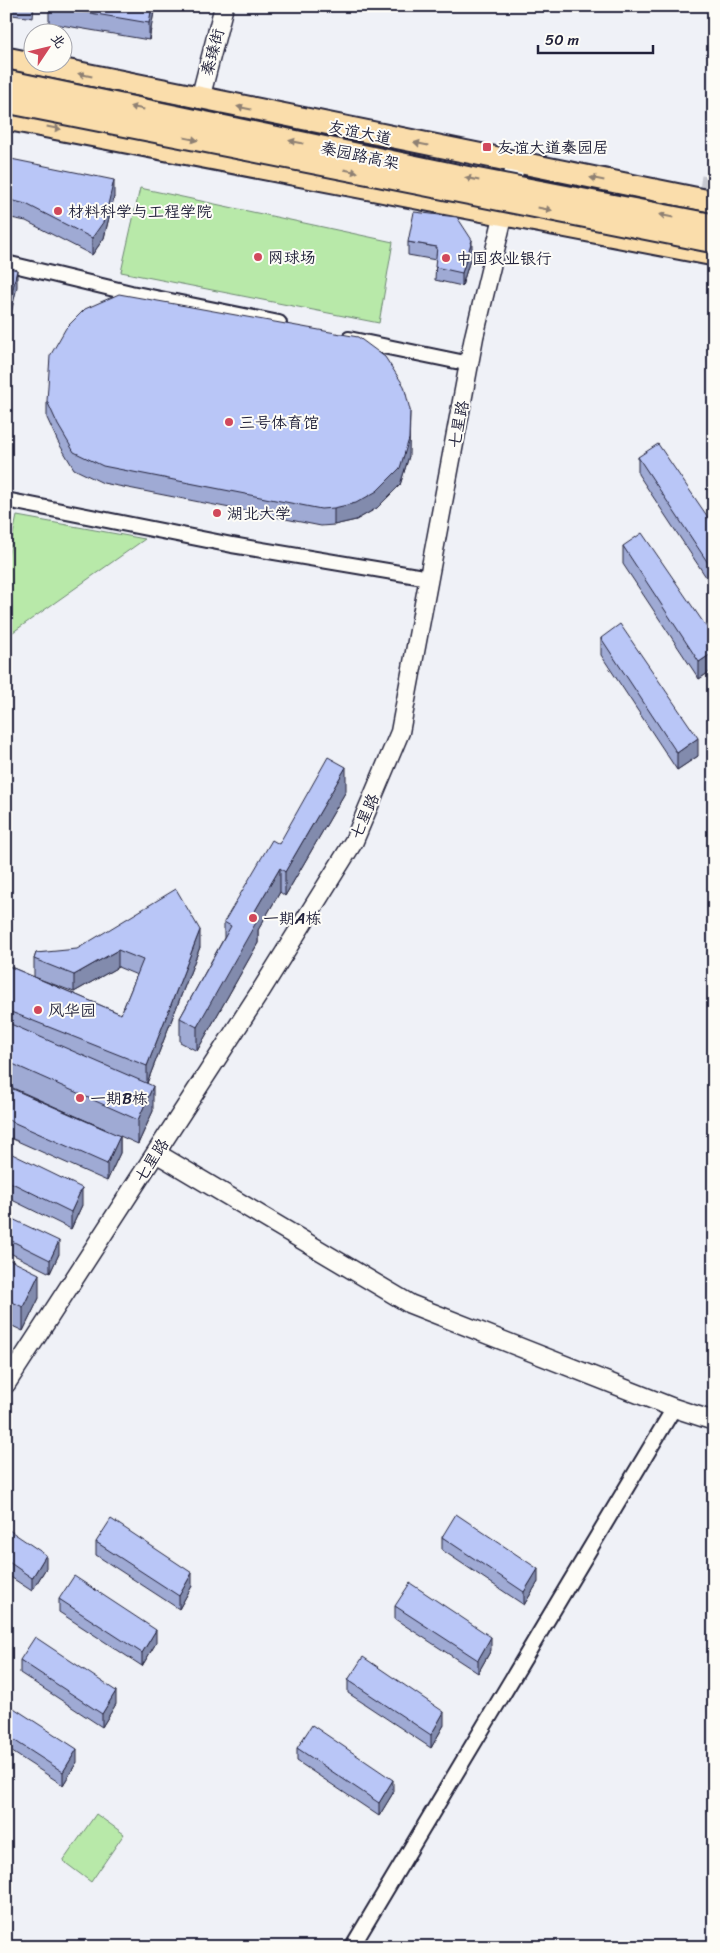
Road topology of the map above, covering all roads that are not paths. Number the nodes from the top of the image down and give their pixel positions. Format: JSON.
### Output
{"nodes":[{"id":1,"x":224,"y":6,"type":"edge"},
{"id":2,"x":6,"y":58,"type":"edge"},
{"id":3,"x":6,"y":81,"type":"edge"},
{"id":4,"x":200,"y":99,"type":"junction"},
{"id":5,"x":6,"y":102,"type":"edge"},
{"id":6,"x":6,"y":119,"type":"edge"},
{"id":7,"x":516,"y":164,"type":"junction"},
{"id":8,"x":624,"y":184,"type":"junction"},
{"id":9,"x":700,"y":186,"type":"tunnel mouth"},
{"id":10,"x":714,"y":202,"type":"tunnel mouth"},
{"id":11,"x":504,"y":216,"type":"junction"},
{"id":12,"x":714,"y":225,"type":"edge"},
{"id":13,"x":714,"y":242,"type":"edge"},
{"id":14,"x":714,"y":255,"type":"edge"},
{"id":15,"x":6,"y":263,"type":"edge"},
{"id":16,"x":289,"y":325,"type":"edge"},
{"id":17,"x":336,"y":336,"type":"edge"},
{"id":18,"x":470,"y":364,"type":"junction"},
{"id":19,"x":6,"y":500,"type":"edge"},
{"id":20,"x":429,"y":578,"type":"junction"},
{"id":21,"x":156,"y":1153,"type":"junction"},
{"id":22,"x":6,"y":1384,"type":"edge"},
{"id":23,"x":674,"y":1408,"type":"junction"},
{"id":24,"x":714,"y":1421,"type":"edge"},
{"id":25,"x":352,"y":1947,"type":"edge"}],
"edges":[{"from":1,"to":4,"type":"street","name":"秦臻街"},
{"from":4,"to":2,"type":"main road","name":"友谊大道","one_way":true},
{"from":12,"to":3,"type":"main road","name":"秦园路高架","one_way":true,"bridge":true},
{"from":7,"to":4,"type":"main road","name":"友谊大道","one_way":true},
{"from":5,"to":13,"type":"main road","name":"秦园路高架","one_way":true,"bridge":true},
{"from":6,"to":11,"type":"main road","one_way":true},
{"from":8,"to":7,"type":"main road","name":"友谊大道","one_way":true},
{"from":7,"to":11,"type":"street","name":"七星路"},
{"from":8,"to":9,"type":"main road"},
{"from":8,"to":10,"type":"main road","name":"友谊大道"},
{"from":11,"to":14,"type":"main road"},
{"from":11,"to":18,"type":"street","name":"七星路"},
{"from":15,"to":16,"type":"street"},
{"from":17,"to":18,"type":"street"},
{"from":18,"to":20,"type":"street","name":"七星路"},
{"from":19,"to":20,"type":"street"},
{"from":20,"to":21,"type":"street","name":"七星路"},
{"from":21,"to":22,"type":"street","name":"七星路"},
{"from":21,"to":23,"type":"street"},
{"from":23,"to":24,"type":"street"},
{"from":23,"to":25,"type":"street"}]}
